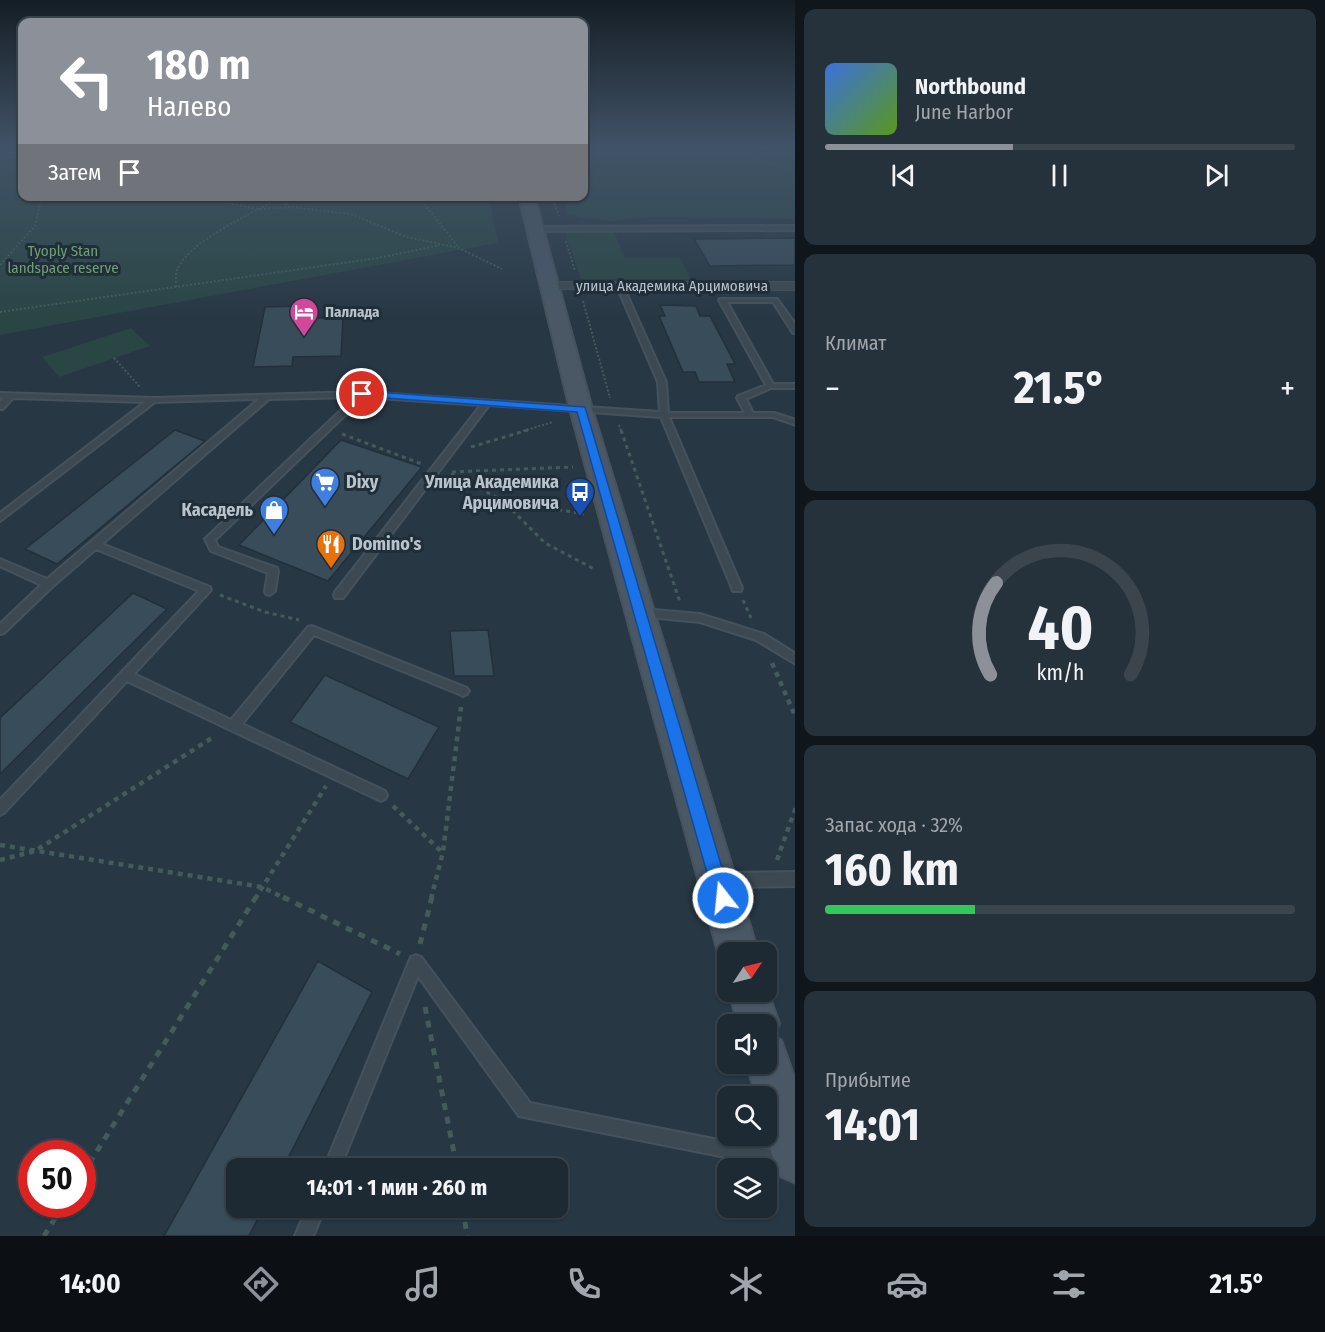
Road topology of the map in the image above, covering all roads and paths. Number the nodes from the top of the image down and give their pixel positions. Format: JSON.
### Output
{"nodes":[{"id":1,"x":40,"y":205,"type":"edge"},
{"id":2,"x":236,"y":205,"type":"edge"},
{"id":3,"x":266,"y":205,"type":"edge"},
{"id":4,"x":287,"y":205,"type":"edge"},
{"id":5,"x":425,"y":205,"type":"edge"},
{"id":6,"x":528,"y":205,"type":"edge"},
{"id":7,"x":290,"y":207,"type":"junction"},
{"id":8,"x":258,"y":209,"type":"junction"},
{"id":9,"x":795,"y":228,"type":"edge"},
{"id":10,"x":536,"y":229,"type":"junction"},
{"id":11,"x":440,"y":245,"type":"junction"},
{"id":12,"x":459,"y":248,"type":"junction"},
{"id":13,"x":0,"y":265,"type":"edge"},
{"id":14,"x":502,"y":269,"type":"dead end"},
{"id":15,"x":549,"y":286,"type":"junction"},
{"id":16,"x":621,"y":286,"type":"junction"},
{"id":17,"x":795,"y":286,"type":"edge"},
{"id":18,"x":176,"y":287,"type":"junction"},
{"id":19,"x":0,"y":312,"type":"edge"},
{"id":20,"x":795,"y":331,"type":"edge"},
{"id":21,"x":114,"y":358,"type":"dead end"},
{"id":22,"x":770,"y":386,"type":"junction"},
{"id":23,"x":795,"y":386,"type":"edge"},
{"id":24,"x":362,"y":394,"type":"junction"},
{"id":25,"x":0,"y":395,"type":"edge"},
{"id":26,"x":11,"y":395,"type":"junction"},
{"id":27,"x":267,"y":397,"type":"junction"},
{"id":28,"x":153,"y":400,"type":"junction"},
{"id":29,"x":487,"y":402,"type":"junction"},
{"id":30,"x":0,"y":407,"type":"edge"},
{"id":31,"x":571,"y":414,"type":"junction"},
{"id":32,"x":664,"y":415,"type":"junction"},
{"id":33,"x":750,"y":415,"type":"junction"},
{"id":34,"x":795,"y":423,"type":"edge"},
{"id":35,"x":456,"y":444,"type":"junction"},
{"id":36,"x":447,"y":472,"type":"dead end"},
{"id":37,"x":502,"y":500,"type":"junction"},
{"id":38,"x":584,"y":514,"type":"dead end"},
{"id":39,"x":0,"y":518,"type":"edge"},
{"id":40,"x":96,"y":544,"type":"junction"},
{"id":41,"x":0,"y":562,"type":"edge"},
{"id":42,"x":596,"y":570,"type":"dead end"},
{"id":43,"x":48,"y":584,"type":"junction"},
{"id":44,"x":737,"y":588,"type":"joint"},
{"id":45,"x":206,"y":590,"type":"junction"},
{"id":46,"x":270,"y":591,"type":"dead end"},
{"id":47,"x":339,"y":595,"type":"dead end"},
{"id":48,"x":641,"y":613,"type":"junction"},
{"id":49,"x":300,"y":621,"type":"dead end"},
{"id":50,"x":0,"y":630,"type":"edge"},
{"id":51,"x":760,"y":637,"type":"junction"},
{"id":52,"x":795,"y":660,"type":"edge"},
{"id":53,"x":127,"y":676,"type":"junction"},
{"id":54,"x":463,"y":691,"type":"joint"},
{"id":55,"x":795,"y":717,"type":"edge"},
{"id":56,"x":234,"y":725,"type":"junction"},
{"id":57,"x":335,"y":773,"type":"junction"},
{"id":58,"x":381,"y":795,"type":"joint"},
{"id":59,"x":795,"y":807,"type":"edge"},
{"id":60,"x":0,"y":809,"type":"edge"},
{"id":61,"x":0,"y":845,"type":"edge"},
{"id":62,"x":35,"y":851,"type":"junction"},
{"id":63,"x":443,"y":852,"type":"junction"},
{"id":64,"x":0,"y":860,"type":"edge"},
{"id":65,"x":770,"y":878,"type":"junction"},
{"id":66,"x":795,"y":879,"type":"edge"},
{"id":67,"x":717,"y":880,"type":"junction"},
{"id":68,"x":262,"y":887,"type":"junction"},
{"id":69,"x":735,"y":942,"type":"edge"},
{"id":70,"x":416,"y":962,"type":"junction"},
{"id":71,"x":771,"y":1074,"type":"edge"},
{"id":72,"x":96,"y":1153,"type":"edge"},
{"id":73,"x":336,"y":1158,"type":"edge"},
{"id":74,"x":455,"y":1158,"type":"edge"},
{"id":75,"x":795,"y":1162,"type":"edge"},
{"id":76,"x":55,"y":1218,"type":"edge"},
{"id":77,"x":312,"y":1218,"type":"edge"},
{"id":78,"x":464,"y":1218,"type":"edge"},
{"id":79,"x":44,"y":1236,"type":"edge"},
{"id":80,"x":304,"y":1236,"type":"edge"},
{"id":81,"x":467,"y":1236,"type":"edge"}],
"edges":[{"from":1,"to":13,"type":"path"},
{"from":2,"to":8,"type":"path"},
{"from":3,"to":8,"type":"path"},
{"from":4,"to":7,"type":"path"},
{"from":5,"to":12,"type":"path"},
{"from":6,"to":10,"type":"main road"},
{"from":7,"to":8,"type":"path"},
{"from":7,"to":11,"type":"path"},
{"from":8,"to":18,"type":"path"},
{"from":9,"to":10,"type":"lane"},
{"from":10,"to":15,"type":"main road"},
{"from":11,"to":12,"type":"path"},
{"from":11,"to":18,"type":"path"},
{"from":12,"to":14,"type":"path"},
{"from":15,"to":16,"type":"street","name":"улица Академика Арцимовича"},
{"from":15,"to":31,"type":"main road"},
{"from":16,"to":17,"type":"street","name":"улица Академика Арцимовича"},
{"from":16,"to":32,"type":"lane"},
{"from":18,"to":19,"type":"path"},
{"from":20,"to":22,"type":"lane"},
{"from":21,"to":28,"type":"path"},
{"from":22,"to":23,"type":"lane"},
{"from":22,"to":33,"type":"lane"},
{"from":24,"to":27,"type":"lane"},
{"from":24,"to":29,"type":"lane"},
{"from":24,"to":46,"type":"lane"},
{"from":25,"to":26,"type":"lane"},
{"from":26,"to":28,"type":"lane"},
{"from":26,"to":30,"type":"lane"},
{"from":27,"to":28,"type":"lane"},
{"from":27,"to":40,"type":"lane"},
{"from":28,"to":39,"type":"lane"},
{"from":29,"to":31,"type":"lane"},
{"from":29,"to":35,"type":"lane"},
{"from":31,"to":32,"type":"lane"},
{"from":31,"to":35,"type":"path"},
{"from":31,"to":48,"type":"main road"},
{"from":32,"to":33,"type":"lane"},
{"from":32,"to":44,"type":"lane"},
{"from":33,"to":34,"type":"lane"},
{"from":35,"to":47,"type":"lane"},
{"from":36,"to":37,"type":"path"},
{"from":37,"to":38,"type":"path"},
{"from":37,"to":42,"type":"path"},
{"from":40,"to":43,"type":"lane"},
{"from":40,"to":45,"type":"lane"},
{"from":41,"to":43,"type":"lane"},
{"from":43,"to":50,"type":"lane"},
{"from":44,"to":51,"type":"path"},
{"from":45,"to":49,"type":"path"},
{"from":45,"to":53,"type":"lane"},
{"from":48,"to":51,"type":"lane"},
{"from":48,"to":67,"type":"main road"},
{"from":51,"to":52,"type":"lane"},
{"from":51,"to":55,"type":"path"},
{"from":53,"to":56,"type":"lane"},
{"from":53,"to":60,"type":"lane"},
{"from":54,"to":56,"type":"lane"},
{"from":54,"to":63,"type":"path"},
{"from":56,"to":57,"type":"lane"},
{"from":56,"to":62,"type":"path"},
{"from":57,"to":58,"type":"lane"},
{"from":57,"to":68,"type":"path"},
{"from":58,"to":63,"type":"path"},
{"from":59,"to":65,"type":"path"},
{"from":61,"to":62,"type":"path"},
{"from":62,"to":64,"type":"path"},
{"from":62,"to":68,"type":"path"},
{"from":63,"to":70,"type":"path"},
{"from":65,"to":66,"type":"lane"},
{"from":65,"to":67,"type":"lane"},
{"from":67,"to":69,"type":"main road"},
{"from":68,"to":70,"type":"path"},
{"from":68,"to":72,"type":"path"},
{"from":70,"to":73,"type":"lane"},
{"from":70,"to":74,"type":"path"},
{"from":70,"to":75,"type":"lane"},
{"from":71,"to":75,"type":"main road"},
{"from":76,"to":79,"type":"path"},
{"from":77,"to":80,"type":"lane"},
{"from":78,"to":81,"type":"path"}]}
